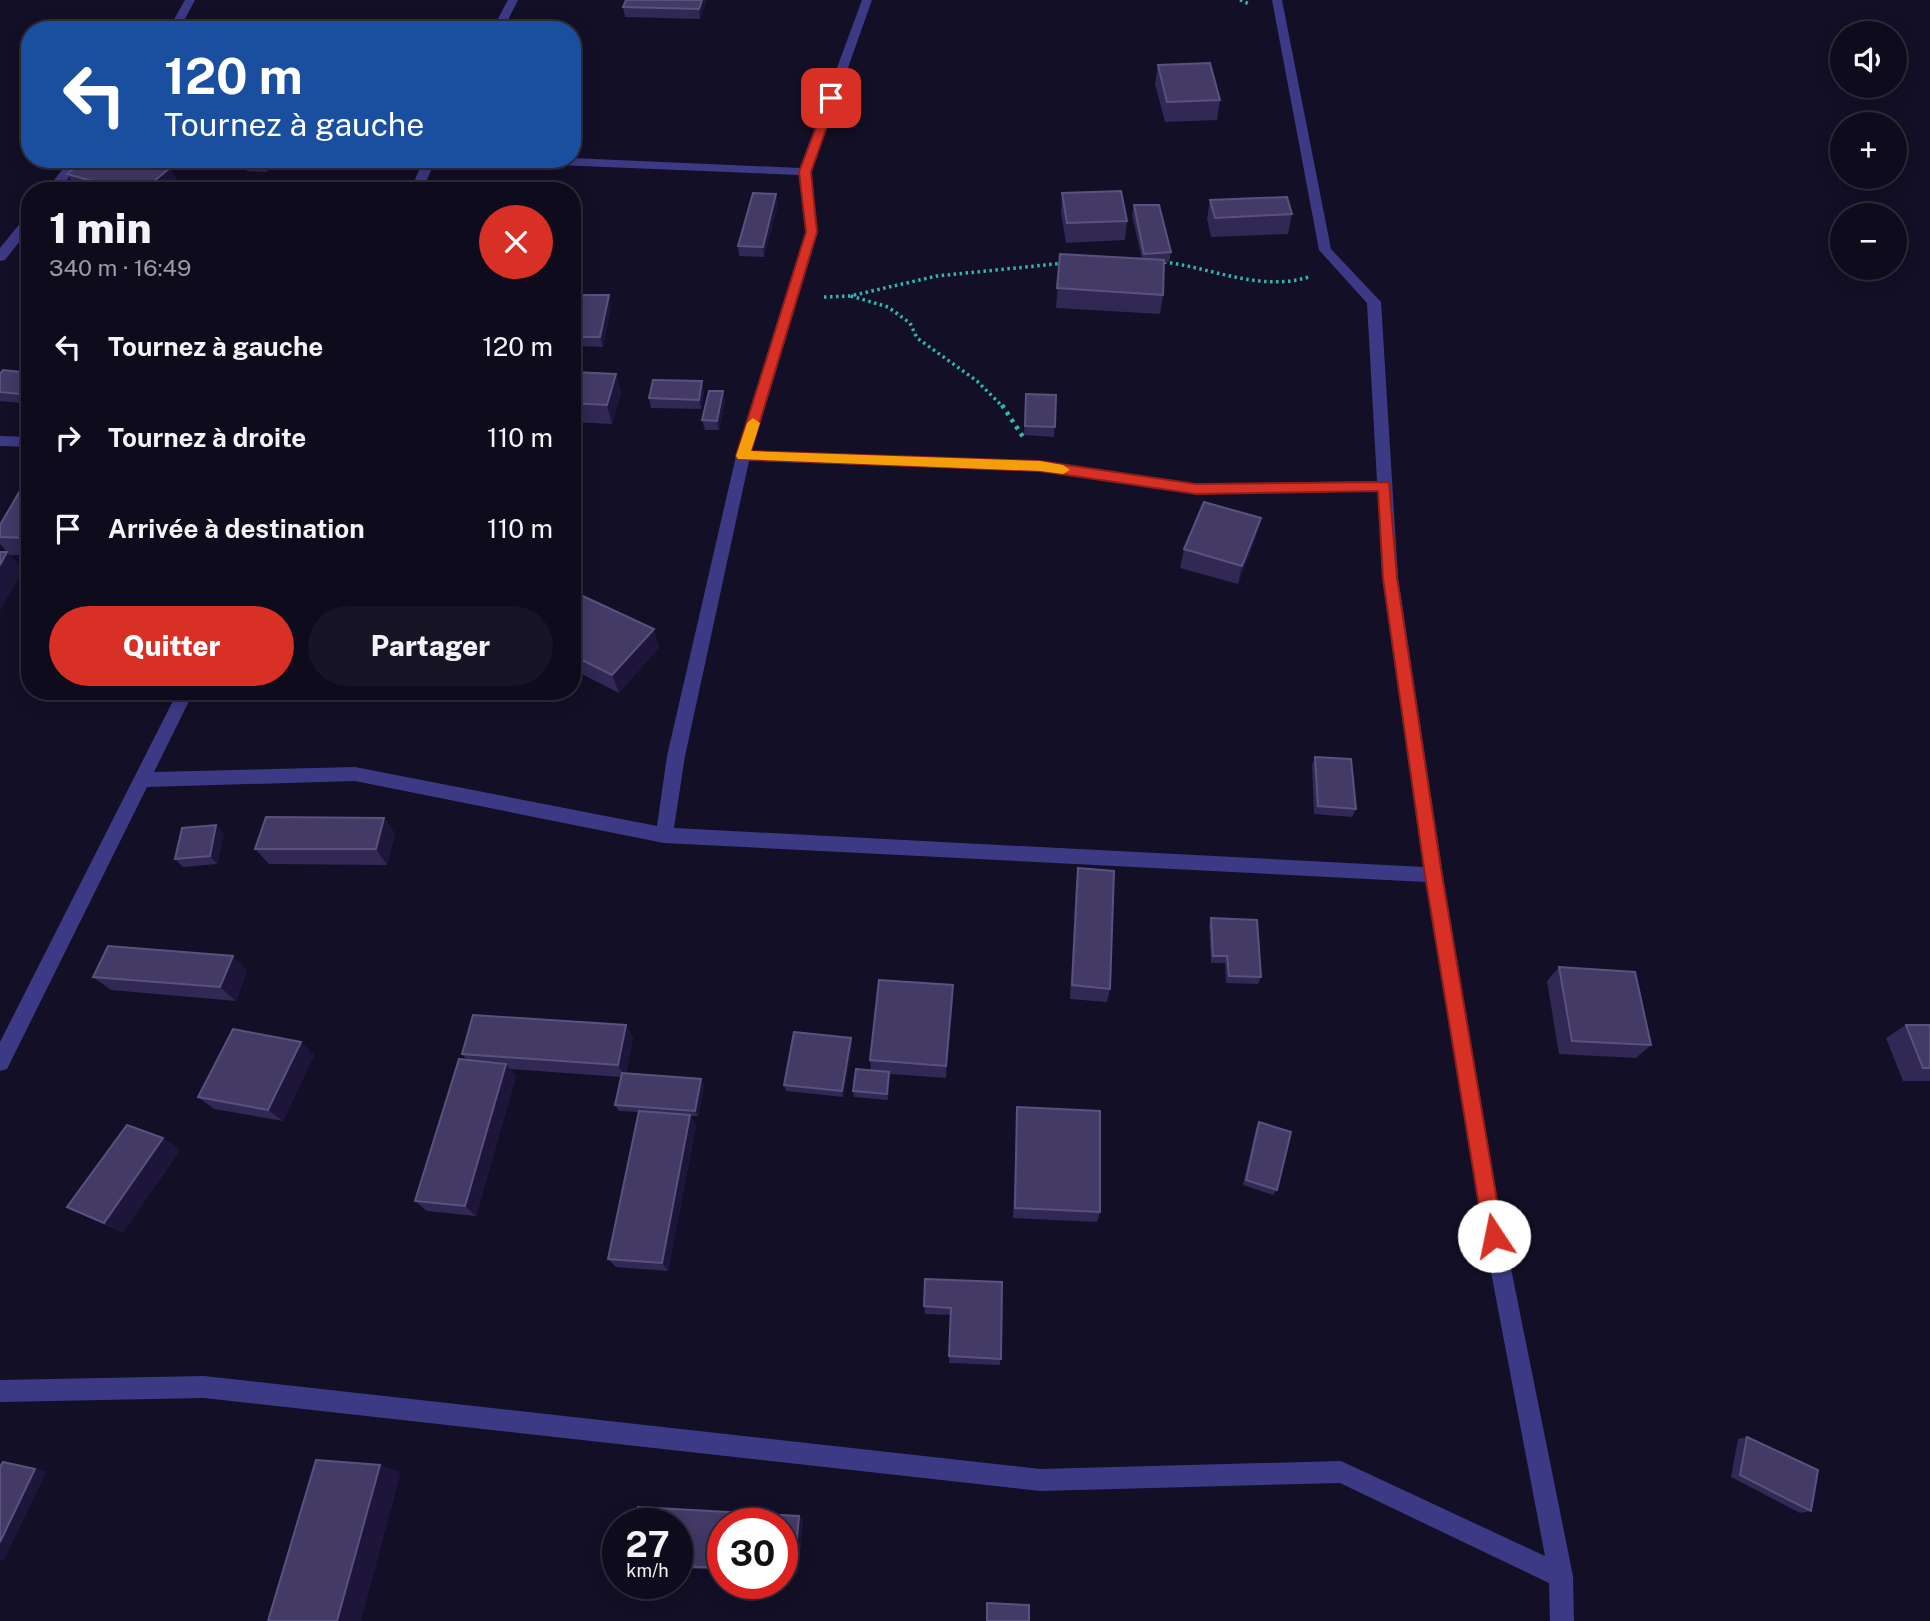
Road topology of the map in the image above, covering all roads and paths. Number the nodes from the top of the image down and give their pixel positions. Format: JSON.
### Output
{"nodes":[{"id":1,"x":190,"y":0,"type":"edge"},
{"id":2,"x":513,"y":0,"type":"edge"},
{"id":3,"x":867,"y":0,"type":"edge"},
{"id":4,"x":1277,"y":0,"type":"edge"},
{"id":5,"x":178,"y":21,"type":"edge"},
{"id":6,"x":502,"y":21,"type":"edge"},
{"id":7,"x":581,"y":162,"type":"edge"},
{"id":8,"x":805,"y":172,"type":"junction"},
{"id":9,"x":21,"y":230,"type":"edge"},
{"id":10,"x":1325,"y":250,"type":"junction"},
{"id":11,"x":0,"y":257,"type":"edge"},
{"id":12,"x":1072,"y":262,"type":"edge"},
{"id":13,"x":1157,"y":262,"type":"edge"},
{"id":14,"x":850,"y":296,"type":"junction"},
{"id":15,"x":791,"y":298,"type":"junction"},
{"id":16,"x":0,"y":441,"type":"edge"},
{"id":17,"x":21,"y":442,"type":"edge"},
{"id":18,"x":743,"y":456,"type":"junction"},
{"id":19,"x":1040,"y":466,"type":"junction"},
{"id":20,"x":1384,"y":486,"type":"junction"},
{"id":21,"x":181,"y":700,"type":"edge"},
{"id":22,"x":141,"y":780,"type":"junction"},
{"id":23,"x":664,"y":835,"type":"junction"},
{"id":24,"x":1433,"y":875,"type":"junction"},
{"id":25,"x":0,"y":1062,"type":"edge"},
{"id":26,"x":0,"y":1391,"type":"edge"},
{"id":27,"x":1561,"y":1576,"type":"junction"},
{"id":28,"x":1562,"y":1621,"type":"edge"}],
"edges":[{"from":1,"to":5,"type":"street"},
{"from":2,"to":6,"type":"street"},
{"from":3,"to":8,"type":"street"},
{"from":4,"to":10,"type":"street"},
{"from":7,"to":8,"type":"street"},
{"from":8,"to":15,"type":"street"},
{"from":9,"to":11,"type":"street"},
{"from":10,"to":13,"type":"path"},
{"from":10,"to":20,"type":"street"},
{"from":12,"to":14,"type":"path"},
{"from":14,"to":15,"type":"path"},
{"from":14,"to":19,"type":"path"},
{"from":15,"to":18,"type":"street"},
{"from":16,"to":17,"type":"street"},
{"from":18,"to":19,"type":"street"},
{"from":18,"to":23,"type":"street"},
{"from":19,"to":20,"type":"street"},
{"from":20,"to":24,"type":"street"},
{"from":21,"to":22,"type":"street"},
{"from":22,"to":23,"type":"street"},
{"from":22,"to":25,"type":"street"},
{"from":23,"to":24,"type":"street"},
{"from":24,"to":27,"type":"street"},
{"from":26,"to":27,"type":"street"},
{"from":27,"to":28,"type":"street"}]}
